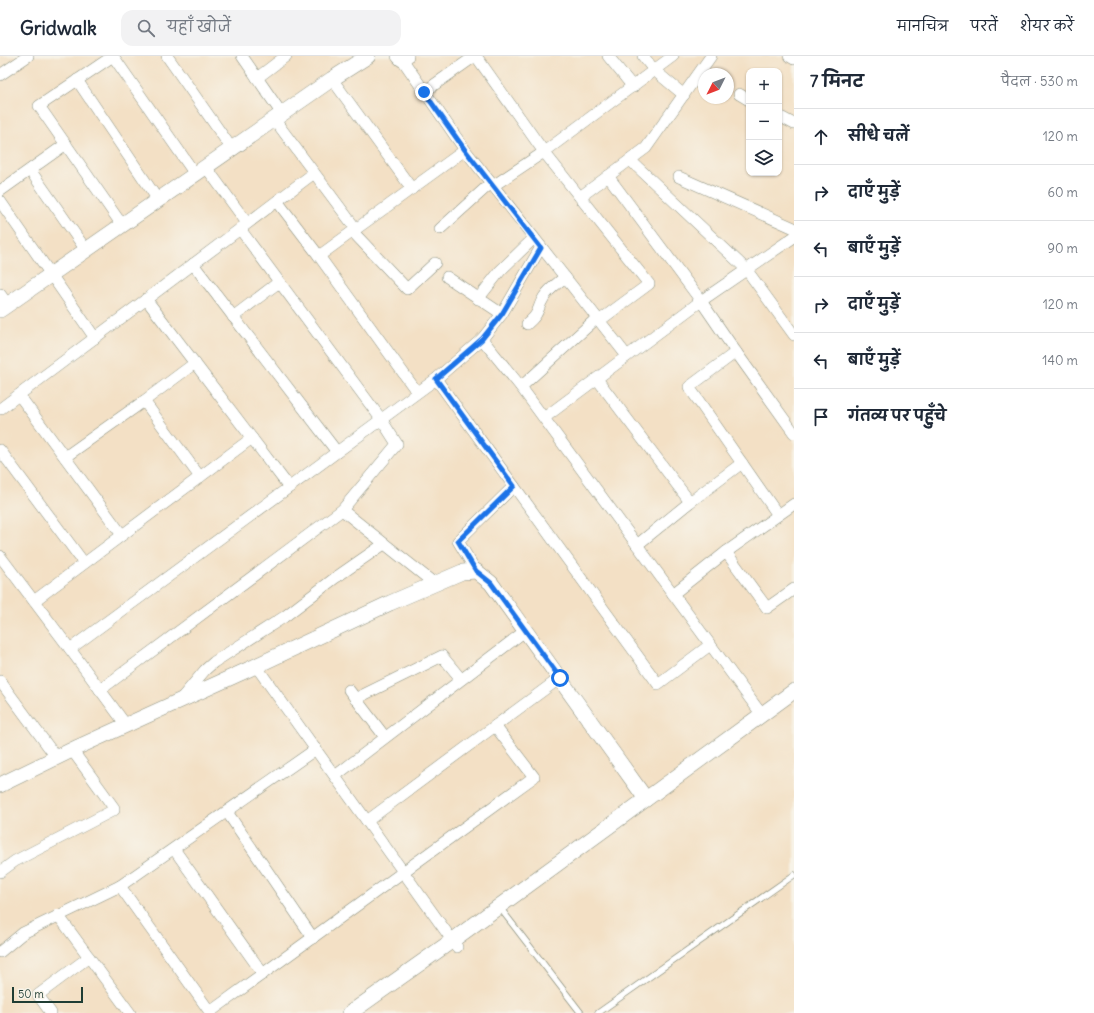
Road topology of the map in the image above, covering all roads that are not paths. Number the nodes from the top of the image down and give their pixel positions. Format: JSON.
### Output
{"nodes":[{"id":1,"x":28,"y":56,"type":"edge"},
{"id":2,"x":113,"y":56,"type":"edge"},
{"id":3,"x":167,"y":56,"type":"edge"},
{"id":4,"x":242,"y":56,"type":"edge"},
{"id":5,"x":286,"y":56,"type":"edge"},
{"id":6,"x":368,"y":56,"type":"edge"},
{"id":7,"x":475,"y":56,"type":"edge"},
{"id":8,"x":608,"y":56,"type":"edge"},
{"id":9,"x":643,"y":56,"type":"edge"},
{"id":10,"x":673,"y":56,"type":"edge"},
{"id":11,"x":711,"y":56,"type":"edge"},
{"id":12,"x":788,"y":56,"type":"edge"},
{"id":13,"x":402,"y":57,"type":"edge"},
{"id":14,"x":794,"y":59,"type":"edge"},
{"id":15,"x":654,"y":70,"type":"junction"},
{"id":16,"x":0,"y":75,"type":"edge"},
{"id":17,"x":257,"y":78,"type":"junction"},
{"id":18,"x":332,"y":79,"type":"junction"},
{"id":19,"x":77,"y":80,"type":"junction"},
{"id":20,"x":632,"y":87,"type":"junction"},
{"id":21,"x":424,"y":92,"type":"junction"},
{"id":22,"x":739,"y":94,"type":"dead end"},
{"id":23,"x":684,"y":95,"type":"junction"},
{"id":24,"x":746,"y":98,"type":"edge"},
{"id":25,"x":278,"y":117,"type":"junction"},
{"id":26,"x":782,"y":118,"type":"edge"},
{"id":27,"x":794,"y":124,"type":"edge"},
{"id":28,"x":66,"y":144,"type":"junction"},
{"id":29,"x":232,"y":149,"type":"junction"},
{"id":30,"x":465,"y":150,"type":"junction"},
{"id":31,"x":544,"y":152,"type":"junction"},
{"id":32,"x":630,"y":160,"type":"junction"},
{"id":33,"x":30,"y":170,"type":"junction"},
{"id":34,"x":201,"y":170,"type":"junction"},
{"id":35,"x":314,"y":173,"type":"junction"},
{"id":36,"x":608,"y":176,"type":"junction"},
{"id":37,"x":679,"y":177,"type":"dead end"},
{"id":38,"x":492,"y":185,"type":"junction"},
{"id":39,"x":412,"y":188,"type":"junction"},
{"id":40,"x":0,"y":191,"type":"edge"},
{"id":41,"x":580,"y":197,"type":"junction"},
{"id":42,"x":158,"y":200,"type":"junction"},
{"id":43,"x":0,"y":201,"type":"edge"},
{"id":44,"x":277,"y":201,"type":"junction"},
{"id":45,"x":122,"y":225,"type":"junction"},
{"id":46,"x":244,"y":226,"type":"junction"},
{"id":47,"x":794,"y":228,"type":"edge"},
{"id":48,"x":440,"y":229,"type":"dead end"},
{"id":49,"x":354,"y":230,"type":"junction"},
{"id":50,"x":794,"y":237,"type":"edge"},
{"id":51,"x":534,"y":238,"type":"junction"},
{"id":52,"x":541,"y":248,"type":"junction"},
{"id":53,"x":86,"y":250,"type":"junction"},
{"id":54,"x":319,"y":256,"type":"junction"},
{"id":55,"x":435,"y":263,"type":"dead end"},
{"id":56,"x":193,"y":264,"type":"junction"},
{"id":57,"x":746,"y":269,"type":"junction"},
{"id":58,"x":51,"y":275,"type":"junction"},
{"id":59,"x":446,"y":277,"type":"dead end"},
{"id":60,"x":564,"y":277,"type":"junction"},
{"id":61,"x":279,"y":282,"type":"junction"},
{"id":62,"x":146,"y":299,"type":"junction"},
{"id":63,"x":478,"y":299,"type":"junction"},
{"id":64,"x":701,"y":301,"type":"junction"},
{"id":65,"x":3,"y":303,"type":"edge"},
{"id":66,"x":502,"y":314,"type":"junction"},
{"id":67,"x":233,"y":317,"type":"junction"},
{"id":68,"x":598,"y":319,"type":"junction"},
{"id":69,"x":527,"y":324,"type":"dead end"},
{"id":70,"x":794,"y":335,"type":"edge"},
{"id":71,"x":95,"y":338,"type":"junction"},
{"id":72,"x":482,"y":339,"type":"junction"},
{"id":73,"x":736,"y":352,"type":"junction"},
{"id":74,"x":627,"y":356,"type":"junction"},
{"id":75,"x":195,"y":363,"type":"junction"},
{"id":76,"x":436,"y":379,"type":"junction"},
{"id":77,"x":597,"y":379,"type":"junction"},
{"id":78,"x":521,"y":387,"type":"junction"},
{"id":79,"x":417,"y":392,"type":"junction"},
{"id":80,"x":20,"y":395,"type":"junction"},
{"id":81,"x":144,"y":401,"type":"junction"},
{"id":82,"x":0,"y":410,"type":"edge"},
{"id":83,"x":544,"y":418,"type":"junction"},
{"id":84,"x":381,"y":419,"type":"junction"},
{"id":85,"x":794,"y":433,"type":"edge"},
{"id":86,"x":252,"y":438,"type":"junction"},
{"id":87,"x":0,"y":450,"type":"edge"},
{"id":88,"x":337,"y":452,"type":"junction"},
{"id":89,"x":65,"y":457,"type":"junction"},
{"id":90,"x":742,"y":463,"type":"junction"},
{"id":91,"x":200,"y":477,"type":"junction"},
{"id":92,"x":514,"y":486,"type":"junction"},
{"id":93,"x":289,"y":487,"type":"junction"},
{"id":94,"x":690,"y":502,"type":"junction"},
{"id":95,"x":794,"y":504,"type":"edge"},
{"id":96,"x":342,"y":510,"type":"junction"},
{"id":97,"x":778,"y":515,"type":"junction"},
{"id":98,"x":122,"y":535,"type":"junction"},
{"id":99,"x":384,"y":544,"type":"junction"},
{"id":100,"x":637,"y":545,"type":"junction"},
{"id":101,"x":726,"y":552,"type":"junction"},
{"id":102,"x":0,"y":556,"type":"edge"},
{"id":103,"x":84,"y":563,"type":"junction"},
{"id":104,"x":476,"y":571,"type":"junction"},
{"id":105,"x":435,"y":584,"type":"junction"},
{"id":106,"x":794,"y":589,"type":"edge"},
{"id":107,"x":673,"y":594,"type":"junction"},
{"id":108,"x":34,"y":600,"type":"junction"},
{"id":109,"x":525,"y":631,"type":"junction"},
{"id":110,"x":710,"y":645,"type":"junction"},
{"id":111,"x":70,"y":649,"type":"junction"},
{"id":112,"x":256,"y":666,"type":"junction"},
{"id":113,"x":560,"y":678,"type":"junction"},
{"id":114,"x":461,"y":679,"type":"junction"},
{"id":115,"x":0,"y":681,"type":"edge"},
{"id":116,"x":100,"y":690,"type":"junction"},
{"id":117,"x":348,"y":690,"type":"dead end"},
{"id":118,"x":794,"y":692,"type":"edge"},
{"id":119,"x":4,"y":694,"type":"edge"},
{"id":120,"x":356,"y":699,"type":"junction"},
{"id":121,"x":178,"y":702,"type":"junction"},
{"id":122,"x":794,"y":703,"type":"edge"},
{"id":123,"x":762,"y":715,"type":"junction"},
{"id":124,"x":126,"y":725,"type":"junction"},
{"id":125,"x":495,"y":726,"type":"junction"},
{"id":126,"x":385,"y":737,"type":"junction"},
{"id":127,"x":316,"y":749,"type":"junction"},
{"id":128,"x":72,"y":750,"type":"junction"},
{"id":129,"x":56,"y":757,"type":"junction"},
{"id":130,"x":335,"y":776,"type":"junction"},
{"id":131,"x":0,"y":785,"type":"edge"},
{"id":132,"x":646,"y":799,"type":"junction"},
{"id":133,"x":227,"y":812,"type":"junction"},
{"id":134,"x":367,"y":821,"type":"junction"},
{"id":135,"x":174,"y":849,"type":"junction"},
{"id":136,"x":0,"y":872,"type":"edge"},
{"id":137,"x":404,"y":872,"type":"junction"},
{"id":138,"x":794,"y":875,"type":"edge"},
{"id":139,"x":120,"y":886,"type":"junction"},
{"id":140,"x":504,"y":913,"type":"junction"},
{"id":141,"x":58,"y":915,"type":"junction"},
{"id":142,"x":313,"y":938,"type":"junction"},
{"id":143,"x":455,"y":944,"type":"junction"},
{"id":144,"x":1,"y":950,"type":"edge"},
{"id":145,"x":89,"y":957,"type":"junction"},
{"id":146,"x":263,"y":974,"type":"junction"},
{"id":147,"x":51,"y":1013,"type":"edge"},
{"id":148,"x":130,"y":1013,"type":"edge"},
{"id":149,"x":350,"y":1013,"type":"edge"},
{"id":150,"x":366,"y":1013,"type":"edge"},
{"id":151,"x":581,"y":1013,"type":"edge"},
{"id":152,"x":598,"y":1013,"type":"edge"}],
"edges":[{"from":1,"to":16,"type":"street"},
{"from":2,"to":19,"type":"street"},
{"from":2,"to":34,"type":"street"},
{"from":3,"to":29,"type":"street"},
{"from":4,"to":17,"type":"street"},
{"from":5,"to":17,"type":"street"},
{"from":6,"to":18,"type":"street"},
{"from":7,"to":21,"type":"street"},
{"from":7,"to":31,"type":"street"},
{"from":8,"to":20,"type":"street"},
{"from":9,"to":15,"type":"street"},
{"from":10,"to":15,"type":"street"},
{"from":11,"to":23,"type":"street"},
{"from":12,"to":14,"type":"street"},
{"from":13,"to":21,"type":"street"},
{"from":15,"to":20,"type":"street"},
{"from":15,"to":23,"type":"street"},
{"from":17,"to":25,"type":"street"},
{"from":18,"to":25,"type":"street"},
{"from":18,"to":39,"type":"street"},
{"from":19,"to":28,"type":"street"},
{"from":19,"to":42,"type":"street"},
{"from":20,"to":31,"type":"street"},
{"from":21,"to":30,"type":"street"},
{"from":22,"to":24,"type":"street"},
{"from":23,"to":32,"type":"street"},
{"from":25,"to":29,"type":"street"},
{"from":25,"to":35,"type":"street"},
{"from":26,"to":27,"type":"street"},
{"from":28,"to":33,"type":"street"},
{"from":28,"to":45,"type":"street"},
{"from":29,"to":34,"type":"street"},
{"from":30,"to":38,"type":"street"},
{"from":30,"to":39,"type":"street"},
{"from":31,"to":38,"type":"street"},
{"from":31,"to":41,"type":"street"},
{"from":32,"to":36,"type":"street"},
{"from":32,"to":57,"type":"street"},
{"from":33,"to":40,"type":"street"},
{"from":33,"to":53,"type":"street"},
{"from":34,"to":42,"type":"street"},
{"from":34,"to":46,"type":"street"},
{"from":35,"to":44,"type":"street"},
{"from":35,"to":49,"type":"street"},
{"from":36,"to":41,"type":"street"},
{"from":36,"to":64,"type":"street"},
{"from":37,"to":47,"type":"street"},
{"from":38,"to":48,"type":"street"},
{"from":38,"to":51,"type":"street"},
{"from":39,"to":49,"type":"street"},
{"from":41,"to":68,"type":"street"},
{"from":42,"to":45,"type":"street"},
{"from":43,"to":58,"type":"street"},
{"from":44,"to":46,"type":"street"},
{"from":44,"to":54,"type":"street"},
{"from":45,"to":53,"type":"street"},
{"from":46,"to":56,"type":"street"},
{"from":46,"to":61,"type":"street"},
{"from":49,"to":54,"type":"street"},
{"from":49,"to":55,"type":"street"},
{"from":50,"to":57,"type":"street"},
{"from":51,"to":52,"type":"street"},
{"from":51,"to":63,"type":"street"},
{"from":52,"to":60,"type":"street"},
{"from":52,"to":66,"type":"street"},
{"from":53,"to":58,"type":"street"},
{"from":54,"to":79,"type":"street"},
{"from":56,"to":62,"type":"street"},
{"from":56,"to":67,"type":"street"},
{"from":57,"to":64,"type":"street"},
{"from":57,"to":70,"type":"street"},
{"from":58,"to":65,"type":"street"},
{"from":58,"to":71,"type":"street"},
{"from":59,"to":63,"type":"street"},
{"from":60,"to":68,"type":"street"},
{"from":60,"to":69,"type":"street"},
{"from":61,"to":67,"type":"street"},
{"from":61,"to":84,"type":"street"},
{"from":62,"to":71,"type":"street"},
{"from":62,"to":75,"type":"street"},
{"from":63,"to":66,"type":"street"},
{"from":64,"to":73,"type":"street"},
{"from":64,"to":74,"type":"street"},
{"from":66,"to":72,"type":"street"},
{"from":67,"to":88,"type":"street"},
{"from":68,"to":74,"type":"street"},
{"from":68,"to":78,"type":"street"},
{"from":71,"to":80,"type":"street"},
{"from":72,"to":76,"type":"street"},
{"from":72,"to":78,"type":"street"},
{"from":73,"to":85,"type":"street"},
{"from":73,"to":90,"type":"street"},
{"from":74,"to":77,"type":"street"},
{"from":75,"to":81,"type":"street"},
{"from":75,"to":86,"type":"street"},
{"from":76,"to":79,"type":"street"},
{"from":76,"to":92,"type":"street"},
{"from":77,"to":83,"type":"street"},
{"from":77,"to":94,"type":"street"},
{"from":78,"to":83,"type":"street"},
{"from":79,"to":84,"type":"street"},
{"from":80,"to":82,"type":"street"},
{"from":80,"to":89,"type":"street"},
{"from":81,"to":89,"type":"street"},
{"from":81,"to":91,"type":"street"},
{"from":83,"to":100,"type":"street"},
{"from":84,"to":88,"type":"street"},
{"from":84,"to":96,"type":"street"},
{"from":86,"to":91,"type":"street"},
{"from":86,"to":93,"type":"street"},
{"from":87,"to":103,"type":"street"},
{"from":88,"to":93,"type":"street"},
{"from":89,"to":98,"type":"street"},
{"from":90,"to":94,"type":"street"},
{"from":90,"to":97,"type":"street"},
{"from":91,"to":98,"type":"street"},
{"from":92,"to":104,"type":"street"},
{"from":92,"to":110,"type":"street"},
{"from":93,"to":111,"type":"street"},
{"from":94,"to":100,"type":"street"},
{"from":95,"to":97,"type":"street"},
{"from":96,"to":99,"type":"street"},
{"from":96,"to":116,"type":"street"},
{"from":97,"to":101,"type":"street"},
{"from":98,"to":103,"type":"street"},
{"from":99,"to":105,"type":"street"},
{"from":99,"to":121,"type":"street"},
{"from":100,"to":107,"type":"street"},
{"from":101,"to":106,"type":"street"},
{"from":101,"to":107,"type":"street"},
{"from":102,"to":108,"type":"street"},
{"from":103,"to":108,"type":"street"},
{"from":104,"to":105,"type":"street"},
{"from":104,"to":109,"type":"street"},
{"from":105,"to":112,"type":"street"},
{"from":107,"to":110,"type":"street"},
{"from":108,"to":111,"type":"street"},
{"from":109,"to":113,"type":"street"},
{"from":109,"to":114,"type":"street"},
{"from":110,"to":123,"type":"street"},
{"from":111,"to":116,"type":"street"},
{"from":112,"to":121,"type":"street"},
{"from":112,"to":127,"type":"street"},
{"from":113,"to":125,"type":"street"},
{"from":113,"to":132,"type":"street"},
{"from":114,"to":120,"type":"street"},
{"from":114,"to":126,"type":"street"},
{"from":115,"to":119,"type":"street"},
{"from":116,"to":124,"type":"street"},
{"from":117,"to":120,"type":"street"},
{"from":118,"to":123,"type":"street"},
{"from":119,"to":129,"type":"street"},
{"from":120,"to":126,"type":"street"},
{"from":121,"to":124,"type":"street"},
{"from":122,"to":140,"type":"street"},
{"from":123,"to":132,"type":"street"},
{"from":124,"to":128,"type":"street"},
{"from":125,"to":134,"type":"street"},
{"from":125,"to":137,"type":"street"},
{"from":126,"to":130,"type":"street"},
{"from":127,"to":130,"type":"street"},
{"from":127,"to":133,"type":"street"},
{"from":128,"to":129,"type":"street"},
{"from":128,"to":136,"type":"street"},
{"from":129,"to":131,"type":"street"},
{"from":130,"to":134,"type":"street"},
{"from":132,"to":143,"type":"street"},
{"from":133,"to":135,"type":"street"},
{"from":133,"to":142,"type":"street"},
{"from":134,"to":137,"type":"street"},
{"from":135,"to":139,"type":"street"},
{"from":135,"to":146,"type":"street"},
{"from":137,"to":142,"type":"street"},
{"from":137,"to":143,"type":"street"},
{"from":138,"to":152,"type":"lane"},
{"from":139,"to":141,"type":"street"},
{"from":139,"to":146,"type":"street"},
{"from":140,"to":143,"type":"street"},
{"from":140,"to":151,"type":"lane"},
{"from":141,"to":144,"type":"street"},
{"from":141,"to":145,"type":"street"},
{"from":142,"to":146,"type":"street"},
{"from":143,"to":149,"type":"street"},
{"from":143,"to":150,"type":"street"},
{"from":145,"to":147,"type":"street"},
{"from":145,"to":148,"type":"street"}]}
